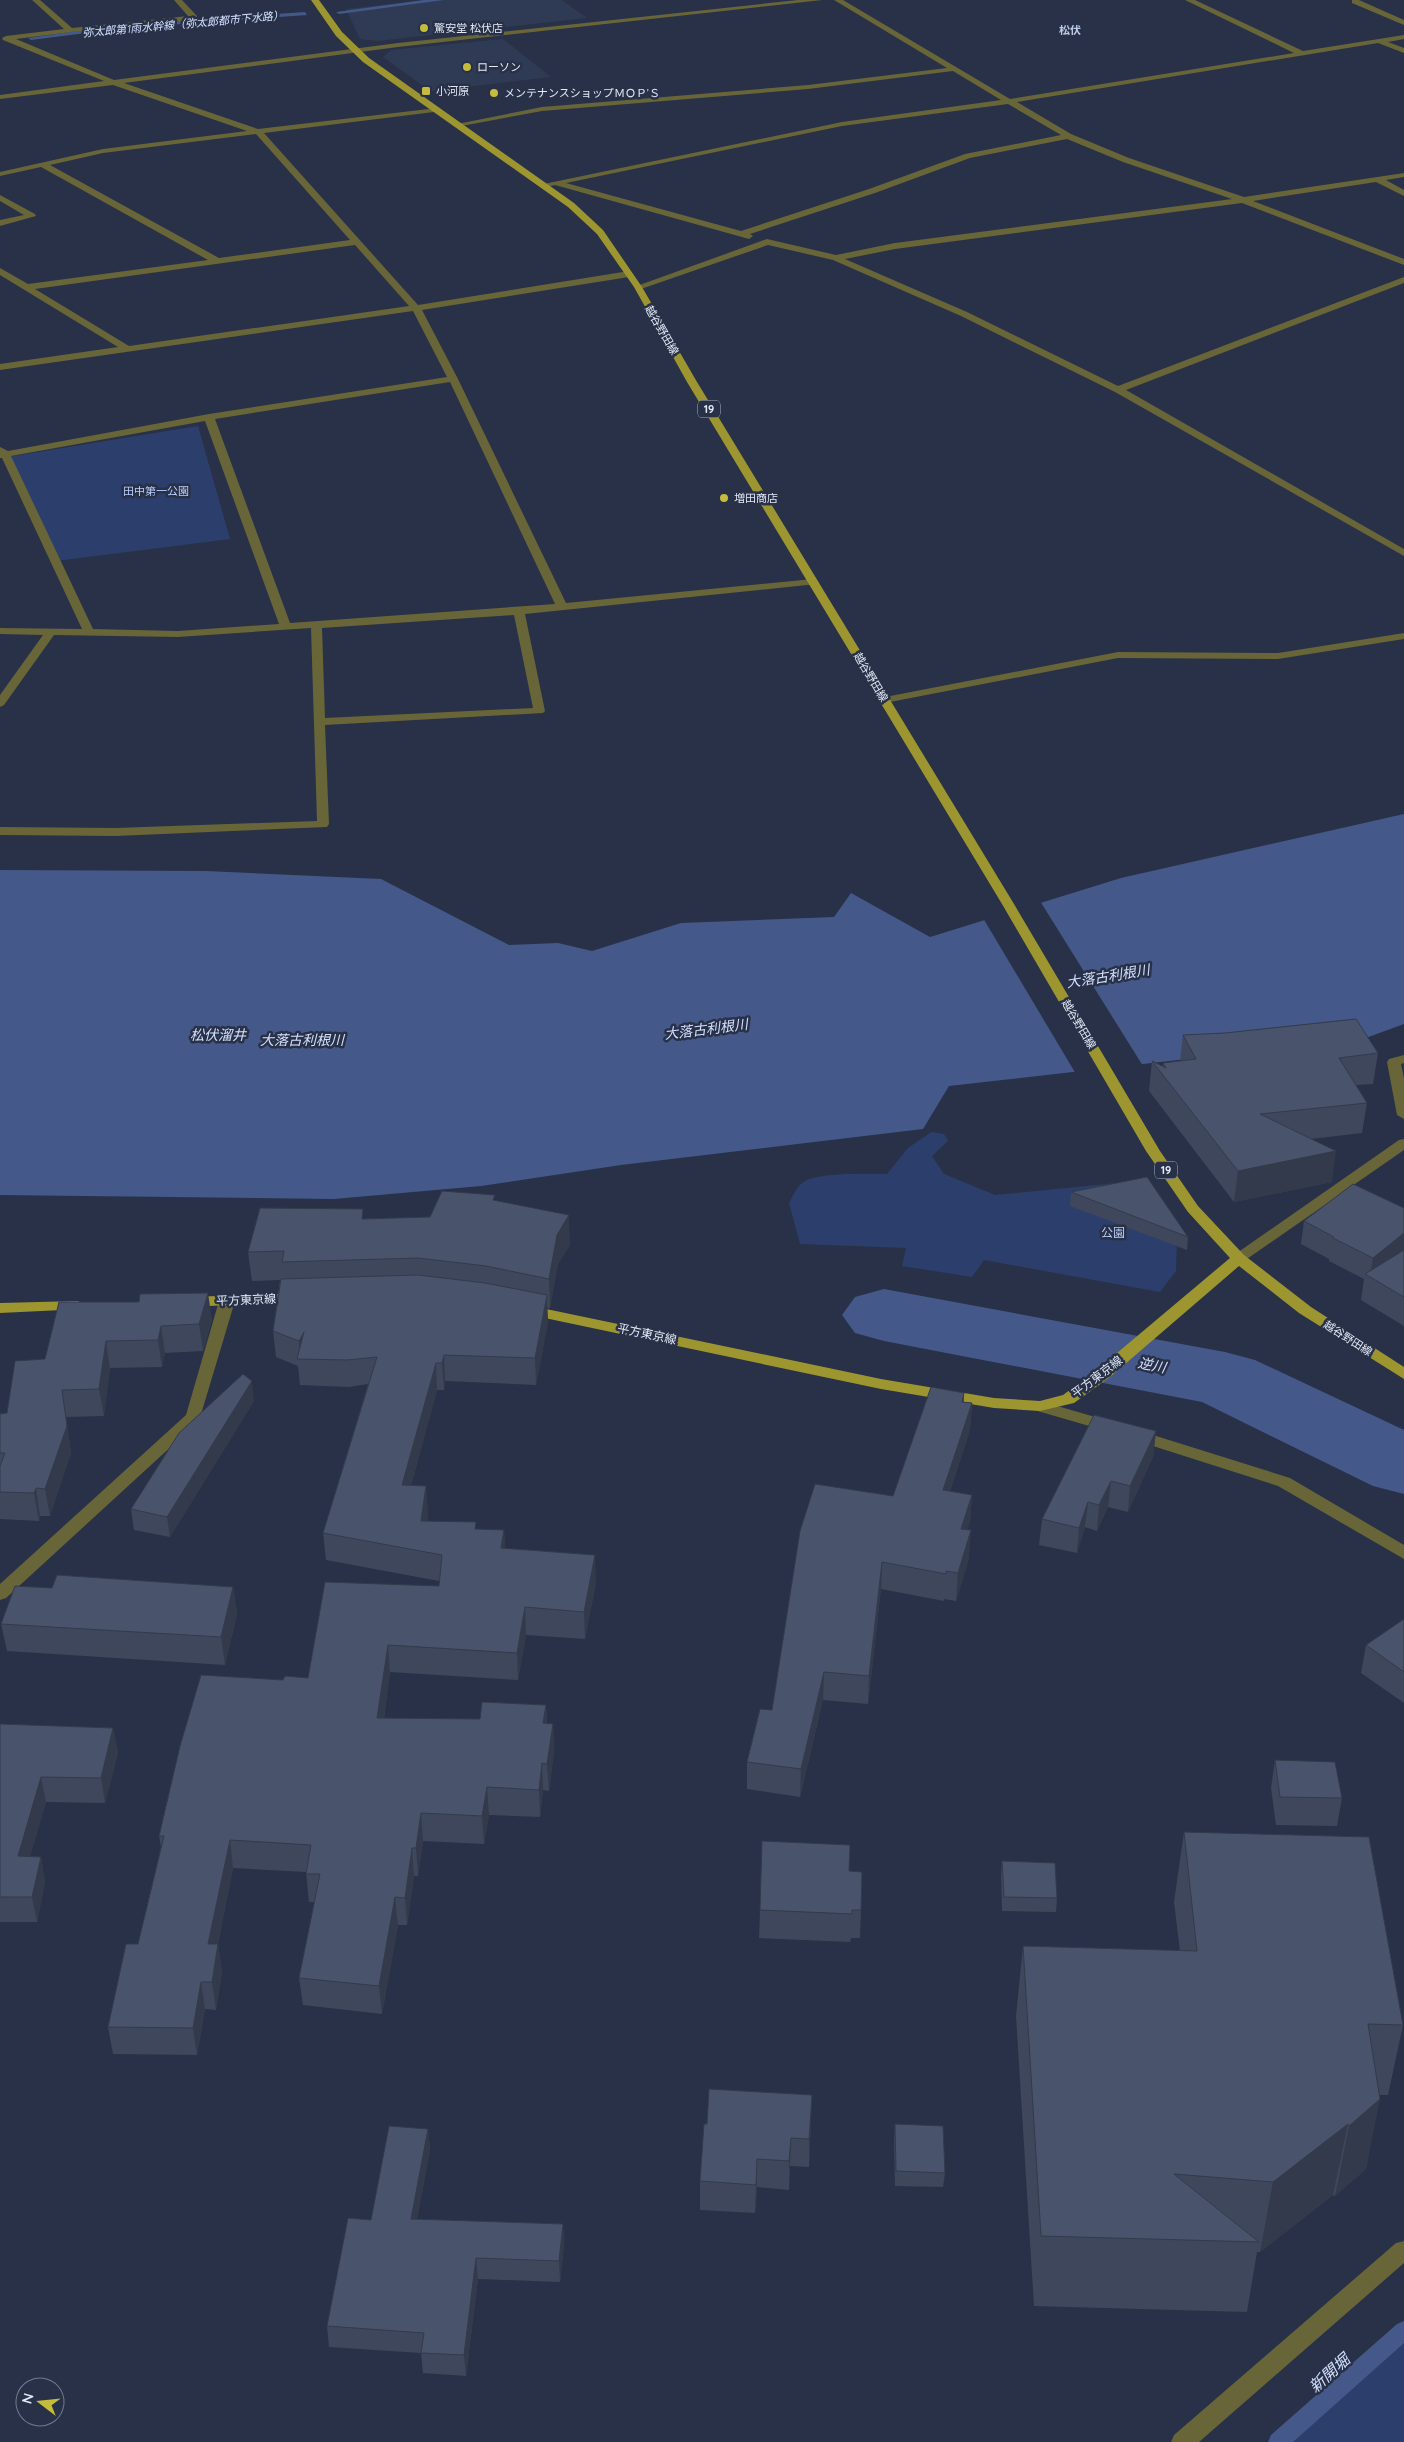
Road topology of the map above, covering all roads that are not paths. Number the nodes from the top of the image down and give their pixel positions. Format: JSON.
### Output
{"nodes":[{"id":1,"x":36,"y":0,"type":"edge"},
{"id":2,"x":178,"y":0,"type":"edge"},
{"id":3,"x":315,"y":0,"type":"edge"},
{"id":4,"x":818,"y":0,"type":"edge"},
{"id":5,"x":838,"y":0,"type":"edge"},
{"id":6,"x":1189,"y":0,"type":"edge"},
{"id":7,"x":1355,"y":1,"type":"edge"},
{"id":8,"x":1404,"y":23,"type":"edge"},
{"id":9,"x":70,"y":30,"type":"junction"},
{"id":10,"x":1404,"y":37,"type":"edge"},
{"id":11,"x":3,"y":39,"type":"edge"},
{"id":12,"x":1379,"y":41,"type":"junction"},
{"id":13,"x":354,"y":50,"type":"junction"},
{"id":14,"x":1404,"y":52,"type":"edge"},
{"id":15,"x":1301,"y":53,"type":"junction"},
{"id":16,"x":955,"y":69,"type":"junction"},
{"id":17,"x":113,"y":82,"type":"junction"},
{"id":18,"x":0,"y":96,"type":"edge"},
{"id":19,"x":1010,"y":101,"type":"junction"},
{"id":20,"x":434,"y":110,"type":"junction"},
{"id":21,"x":456,"y":125,"type":"junction"},
{"id":22,"x":258,"y":132,"type":"junction"},
{"id":23,"x":1068,"y":136,"type":"junction"},
{"id":24,"x":43,"y":165,"type":"junction"},
{"id":25,"x":0,"y":174,"type":"edge"},
{"id":26,"x":1404,"y":174,"type":"edge"},
{"id":27,"x":1377,"y":179,"type":"junction"},
{"id":28,"x":555,"y":182,"type":"junction"},
{"id":29,"x":543,"y":185,"type":"junction"},
{"id":30,"x":1404,"y":193,"type":"edge"},
{"id":31,"x":0,"y":198,"type":"edge"},
{"id":32,"x":1243,"y":200,"type":"junction"},
{"id":33,"x":0,"y":224,"type":"edge"},
{"id":34,"x":740,"y":234,"type":"junction"},
{"id":35,"x":357,"y":242,"type":"junction"},
{"id":36,"x":767,"y":242,"type":"junction"},
{"id":37,"x":836,"y":258,"type":"junction"},
{"id":38,"x":217,"y":261,"type":"junction"},
{"id":39,"x":1404,"y":262,"type":"edge"},
{"id":40,"x":0,"y":271,"type":"edge"},
{"id":41,"x":629,"y":274,"type":"junction"},
{"id":42,"x":1404,"y":280,"type":"edge"},
{"id":43,"x":27,"y":287,"type":"junction"},
{"id":44,"x":638,"y":287,"type":"junction"},
{"id":45,"x":416,"y":308,"type":"junction"},
{"id":46,"x":126,"y":348,"type":"junction"},
{"id":47,"x":0,"y":367,"type":"edge"},
{"id":48,"x":453,"y":379,"type":"junction"},
{"id":49,"x":1118,"y":390,"type":"junction"},
{"id":50,"x":209,"y":417,"type":"junction"},
{"id":51,"x":2,"y":453,"type":"edge"},
{"id":52,"x":1404,"y":553,"type":"edge"},
{"id":53,"x":813,"y":582,"type":"junction"},
{"id":54,"x":562,"y":607,"type":"junction"},
{"id":55,"x":519,"y":611,"type":"junction"},
{"id":56,"x":316,"y":625,"type":"junction"},
{"id":57,"x":286,"y":627,"type":"junction"},
{"id":58,"x":0,"y":631,"type":"edge"},
{"id":59,"x":50,"y":632,"type":"junction"},
{"id":60,"x":89,"y":632,"type":"junction"},
{"id":61,"x":1404,"y":636,"type":"edge"},
{"id":62,"x":885,"y":700,"type":"junction"},
{"id":63,"x":0,"y":703,"type":"edge"},
{"id":64,"x":320,"y":722,"type":"junction"},
{"id":65,"x":0,"y":831,"type":"edge"},
{"id":66,"x":1404,"y":1059,"type":"edge"},
{"id":67,"x":1404,"y":1115,"type":"edge"},
{"id":68,"x":1404,"y":1143,"type":"edge"},
{"id":69,"x":1239,"y":1258,"type":"junction"},
{"id":70,"x":312,"y":1298,"type":"edge"},
{"id":71,"x":227,"y":1301,"type":"junction"},
{"id":72,"x":178,"y":1303,"type":"edge"},
{"id":73,"x":89,"y":1306,"type":"edge"},
{"id":74,"x":0,"y":1308,"type":"edge"},
{"id":75,"x":516,"y":1308,"type":"edge"},
{"id":76,"x":1404,"y":1374,"type":"edge"},
{"id":77,"x":1040,"y":1406,"type":"junction"},
{"id":78,"x":1404,"y":1553,"type":"edge"},
{"id":79,"x":0,"y":1594,"type":"edge"},
{"id":80,"x":1404,"y":2250,"type":"edge"},
{"id":81,"x":1182,"y":2442,"type":"edge"}],
"edges":[{"from":1,"to":9,"type":"street"},
{"from":2,"to":9,"type":"street"},
{"from":3,"to":13,"type":"main road","name":"越谷野田線","number":"19"},
{"from":4,"to":13,"type":"street"},
{"from":5,"to":16,"type":"street"},
{"from":6,"to":15,"type":"street"},
{"from":7,"to":8,"type":"street"},
{"from":9,"to":11,"type":"street"},
{"from":10,"to":12,"type":"street"},
{"from":11,"to":17,"type":"street"},
{"from":12,"to":14,"type":"street"},
{"from":12,"to":15,"type":"street"},
{"from":13,"to":17,"type":"street"},
{"from":13,"to":20,"type":"main road","name":"越谷野田線","number":"19"},
{"from":15,"to":19,"type":"street"},
{"from":16,"to":19,"type":"street"},
{"from":16,"to":21,"type":"street"},
{"from":17,"to":18,"type":"street"},
{"from":17,"to":22,"type":"street"},
{"from":19,"to":23,"type":"street"},
{"from":19,"to":28,"type":"street"},
{"from":20,"to":21,"type":"main road","name":"越谷野田線","number":"19"},
{"from":20,"to":22,"type":"street"},
{"from":21,"to":29,"type":"main road","name":"越谷野田線","number":"19"},
{"from":22,"to":24,"type":"street"},
{"from":22,"to":35,"type":"street"},
{"from":23,"to":32,"type":"street"},
{"from":23,"to":34,"type":"street"},
{"from":24,"to":25,"type":"street"},
{"from":24,"to":38,"type":"street"},
{"from":26,"to":27,"type":"street"},
{"from":27,"to":30,"type":"street"},
{"from":27,"to":32,"type":"street"},
{"from":28,"to":29,"type":"street"},
{"from":28,"to":34,"type":"street"},
{"from":29,"to":41,"type":"main road","name":"越谷野田線","number":"19"},
{"from":31,"to":33,"type":"street"},
{"from":32,"to":37,"type":"street"},
{"from":32,"to":39,"type":"street"},
{"from":34,"to":36,"type":"street"},
{"from":35,"to":38,"type":"street"},
{"from":35,"to":45,"type":"street"},
{"from":36,"to":37,"type":"street"},
{"from":36,"to":44,"type":"street"},
{"from":37,"to":49,"type":"street"},
{"from":38,"to":43,"type":"street"},
{"from":40,"to":43,"type":"street"},
{"from":41,"to":44,"type":"main road","name":"越谷野田線","number":"19"},
{"from":41,"to":45,"type":"street"},
{"from":42,"to":49,"type":"street"},
{"from":43,"to":46,"type":"street"},
{"from":44,"to":53,"type":"main road","name":"越谷野田線","number":"19"},
{"from":45,"to":46,"type":"street"},
{"from":45,"to":48,"type":"street"},
{"from":46,"to":47,"type":"street"},
{"from":48,"to":50,"type":"street"},
{"from":48,"to":54,"type":"street"},
{"from":49,"to":52,"type":"street"},
{"from":50,"to":51,"type":"street"},
{"from":50,"to":57,"type":"street"},
{"from":51,"to":60,"type":"street"},
{"from":53,"to":54,"type":"street"},
{"from":53,"to":62,"type":"main road","name":"越谷野田線","number":"19"},
{"from":54,"to":55,"type":"street"},
{"from":55,"to":56,"type":"street"},
{"from":55,"to":64,"type":"street"},
{"from":56,"to":57,"type":"street"},
{"from":56,"to":64,"type":"street"},
{"from":57,"to":60,"type":"street"},
{"from":58,"to":59,"type":"street"},
{"from":59,"to":60,"type":"street"},
{"from":59,"to":63,"type":"street"},
{"from":61,"to":62,"type":"street"},
{"from":62,"to":69,"type":"main road","name":"越谷野田線","number":"19"},
{"from":64,"to":65,"type":"street"},
{"from":66,"to":67,"type":"street"},
{"from":68,"to":69,"type":"street"},
{"from":69,"to":76,"type":"main road","name":"越谷野田線","number":"19"},
{"from":69,"to":77,"type":"main road","name":"平方東京線"},
{"from":70,"to":71,"type":"main road","name":"平方東京線"},
{"from":71,"to":72,"type":"main road","name":"平方東京線"},
{"from":71,"to":79,"type":"street"},
{"from":73,"to":74,"type":"main road"},
{"from":75,"to":77,"type":"main road","name":"平方東京線"},
{"from":77,"to":78,"type":"street"},
{"from":80,"to":81,"type":"street"}]}
